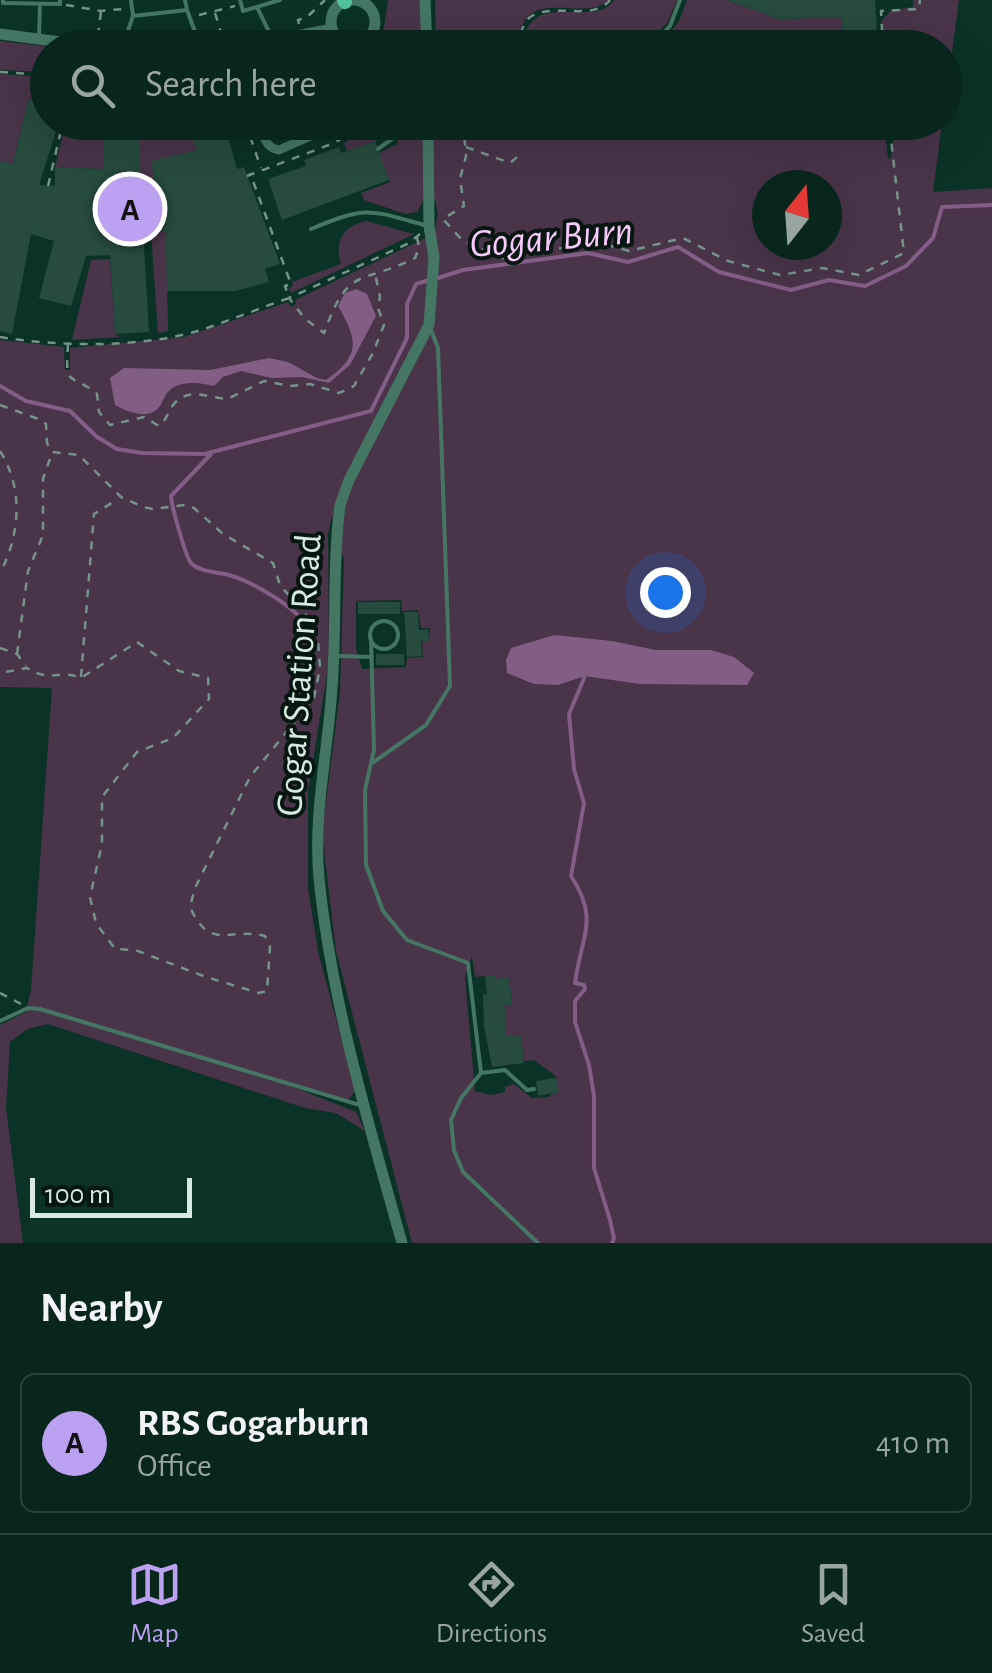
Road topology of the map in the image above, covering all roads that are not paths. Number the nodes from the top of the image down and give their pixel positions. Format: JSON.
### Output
{"nodes":[{"id":1,"x":3,"y":0,"type":"edge"},
{"id":2,"x":131,"y":0,"type":"edge"},
{"id":3,"x":185,"y":0,"type":"edge"},
{"id":4,"x":280,"y":0,"type":"edge"},
{"id":5,"x":425,"y":0,"type":"edge"},
{"id":6,"x":680,"y":0,"type":"edge"},
{"id":7,"x":344,"y":1,"type":"edge"},
{"id":8,"x":60,"y":2,"type":"edge"},
{"id":9,"x":240,"y":2,"type":"edge"},
{"id":10,"x":370,"y":3,"type":"edge"},
{"id":11,"x":40,"y":4,"type":"junction"},
{"id":12,"x":257,"y":7,"type":"junction"},
{"id":13,"x":187,"y":13,"type":"junction"},
{"id":14,"x":133,"y":16,"type":"junction"},
{"id":15,"x":332,"y":29,"type":"joint"},
{"id":16,"x":38,"y":30,"type":"edge"},
{"id":17,"x":128,"y":30,"type":"edge"},
{"id":18,"x":194,"y":30,"type":"edge"},
{"id":19,"x":269,"y":30,"type":"edge"},
{"id":20,"x":328,"y":30,"type":"edge"},
{"id":21,"x":372,"y":30,"type":"edge"},
{"id":22,"x":426,"y":30,"type":"edge"},
{"id":23,"x":666,"y":30,"type":"edge"},
{"id":24,"x":0,"y":34,"type":"edge"},
{"id":25,"x":30,"y":36,"type":"edge"},
{"id":26,"x":265,"y":140,"type":"edge"},
{"id":27,"x":302,"y":140,"type":"edge"},
{"id":28,"x":391,"y":140,"type":"edge"},
{"id":29,"x":428,"y":140,"type":"edge"},
{"id":30,"x":378,"y":149,"type":"dead end"},
{"id":31,"x":428,"y":226,"type":"junction"},
{"id":32,"x":311,"y":228,"type":"dead end"},
{"id":33,"x":429,"y":325,"type":"junction"},
{"id":34,"x":371,"y":638,"type":"junction"},
{"id":35,"x":334,"y":656,"type":"junction"},
{"id":36,"x":372,"y":657,"type":"junction"},
{"id":37,"x":371,"y":764,"type":"junction"},
{"id":38,"x":0,"y":1021,"type":"edge"},
{"id":39,"x":482,"y":1073,"type":"junction"},
{"id":40,"x":534,"y":1089,"type":"dead end"},
{"id":41,"x":364,"y":1106,"type":"junction"},
{"id":42,"x":402,"y":1243,"type":"edge"},
{"id":43,"x":538,"y":1243,"type":"edge"}],
"edges":[{"from":1,"to":11,"type":"lane"},
{"from":2,"to":14,"type":"lane"},
{"from":3,"to":13,"type":"lane"},
{"from":4,"to":12,"type":"lane"},
{"from":5,"to":22,"type":"street"},
{"from":6,"to":23,"type":"lane"},
{"from":7,"to":10,"type":"street"},
{"from":7,"to":15,"type":"street"},
{"from":8,"to":11,"type":"lane"},
{"from":9,"to":12,"type":"lane"},
{"from":10,"to":21,"type":"street"},
{"from":11,"to":16,"type":"lane"},
{"from":12,"to":19,"type":"lane"},
{"from":13,"to":14,"type":"lane"},
{"from":13,"to":18,"type":"lane"},
{"from":14,"to":17,"type":"lane"},
{"from":15,"to":20,"type":"street"},
{"from":24,"to":25,"type":"street"},
{"from":26,"to":27,"type":"street"},
{"from":28,"to":30,"type":"lane"},
{"from":29,"to":31,"type":"street","name":"Gogar Station Road"},
{"from":31,"to":32,"type":"lane"},
{"from":31,"to":33,"type":"street","name":"Gogar Station Road"},
{"from":33,"to":35,"type":"street","name":"Gogar Station Road"},
{"from":33,"to":37,"type":"lane"},
{"from":34,"to":34,"type":"lane"},
{"from":34,"to":36,"type":"lane"},
{"from":35,"to":36,"type":"lane"},
{"from":35,"to":41,"type":"street","name":"Gogar Station Road"},
{"from":36,"to":37,"type":"lane"},
{"from":37,"to":39,"type":"lane"},
{"from":38,"to":41,"type":"lane"},
{"from":39,"to":40,"type":"lane"},
{"from":39,"to":43,"type":"lane"},
{"from":41,"to":42,"type":"street","name":"Gogar Station Road"}]}
